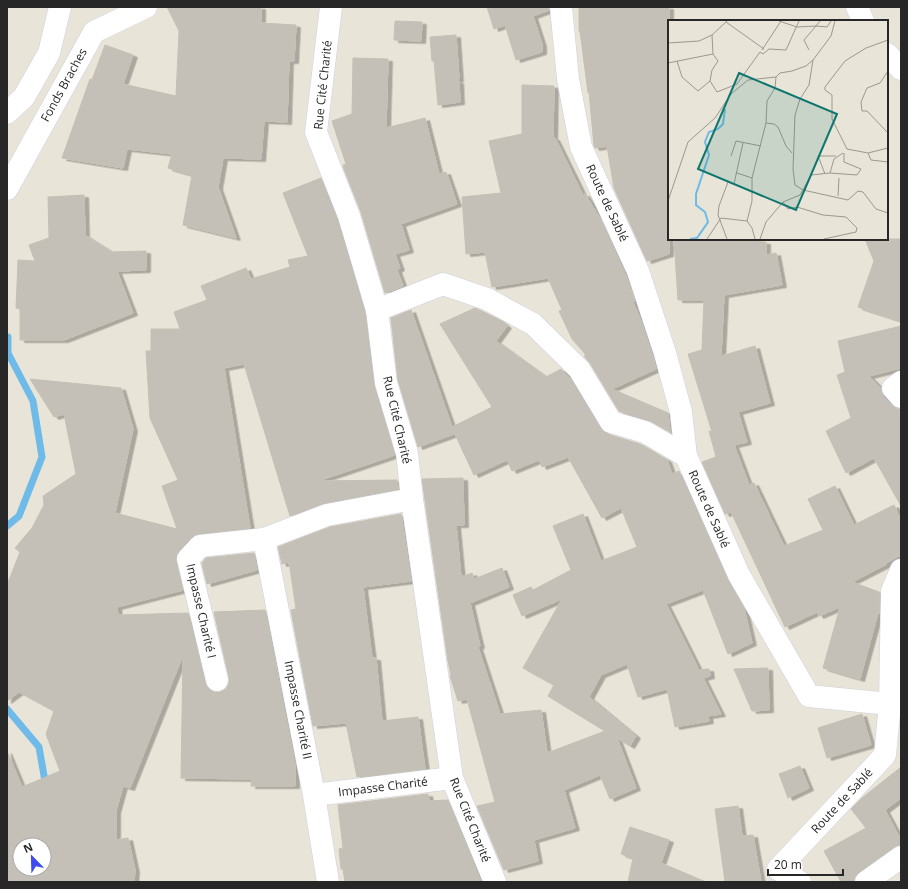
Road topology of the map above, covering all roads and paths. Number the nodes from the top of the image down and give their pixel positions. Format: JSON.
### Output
{"nodes":[{"id":1,"x":60,"y":7,"type":"edge"},
{"id":2,"x":146,"y":7,"type":"edge"},
{"id":3,"x":331,"y":7,"type":"edge"},
{"id":4,"x":562,"y":7,"type":"edge"},
{"id":5,"x":856,"y":7,"type":"edge"},
{"id":6,"x":862,"y":20,"type":"edge"},
{"id":7,"x":888,"y":55,"type":"edge"},
{"id":8,"x":901,"y":69,"type":"edge"},
{"id":9,"x":7,"y":113,"type":"edge"},
{"id":10,"x":7,"y":189,"type":"edge"},
{"id":11,"x":377,"y":310,"type":"junction"},
{"id":12,"x":901,"y":382,"type":"edge"},
{"id":13,"x":901,"y":397,"type":"edge"},
{"id":14,"x":686,"y":456,"type":"junction"},
{"id":15,"x":412,"y":499,"type":"junction"},
{"id":16,"x":264,"y":539,"type":"junction"},
{"id":17,"x":901,"y":570,"type":"edge"},
{"id":18,"x":217,"y":680,"type":"dead end"},
{"id":19,"x":896,"y":704,"type":"edge"},
{"id":20,"x":452,"y":778,"type":"junction"},
{"id":21,"x":314,"y":795,"type":"junction"},
{"id":22,"x":901,"y":857,"type":"edge"},
{"id":23,"x":776,"y":876,"type":"edge"},
{"id":24,"x":328,"y":882,"type":"edge"},
{"id":25,"x":495,"y":882,"type":"edge"},
{"id":26,"x":800,"y":882,"type":"edge"},
{"id":27,"x":866,"y":882,"type":"edge"}],
"edges":[{"from":1,"to":9,"type":"street"},
{"from":2,"to":10,"type":"street","name":"Fonds Braches"},
{"from":3,"to":11,"type":"street","name":"Rue Cité Charité"},
{"from":4,"to":14,"type":"street","name":"Route de Sablé"},
{"from":5,"to":6,"type":"street"},
{"from":7,"to":8,"type":"street"},
{"from":11,"to":14,"type":"street"},
{"from":11,"to":15,"type":"street","name":"Rue Cité Charité"},
{"from":12,"to":13,"type":"street"},
{"from":14,"to":19,"type":"street","name":"Route de Sablé"},
{"from":15,"to":16,"type":"street","name":"Impasse Charité I"},
{"from":15,"to":20,"type":"street","name":"Rue Cité Charité"},
{"from":16,"to":18,"type":"street","name":"Impasse Charité I"},
{"from":16,"to":21,"type":"street","name":"Impasse Charité II"},
{"from":17,"to":19,"type":"street"},
{"from":19,"to":23,"type":"street","name":"Route de Sablé"},
{"from":20,"to":21,"type":"street","name":"Impasse Charité"},
{"from":20,"to":25,"type":"street","name":"Rue Cité Charité"},
{"from":21,"to":24,"type":"street","name":"Impasse Charité II"},
{"from":22,"to":27,"type":"street"},
{"from":23,"to":26,"type":"street","name":"Route de Sablé"}]}
